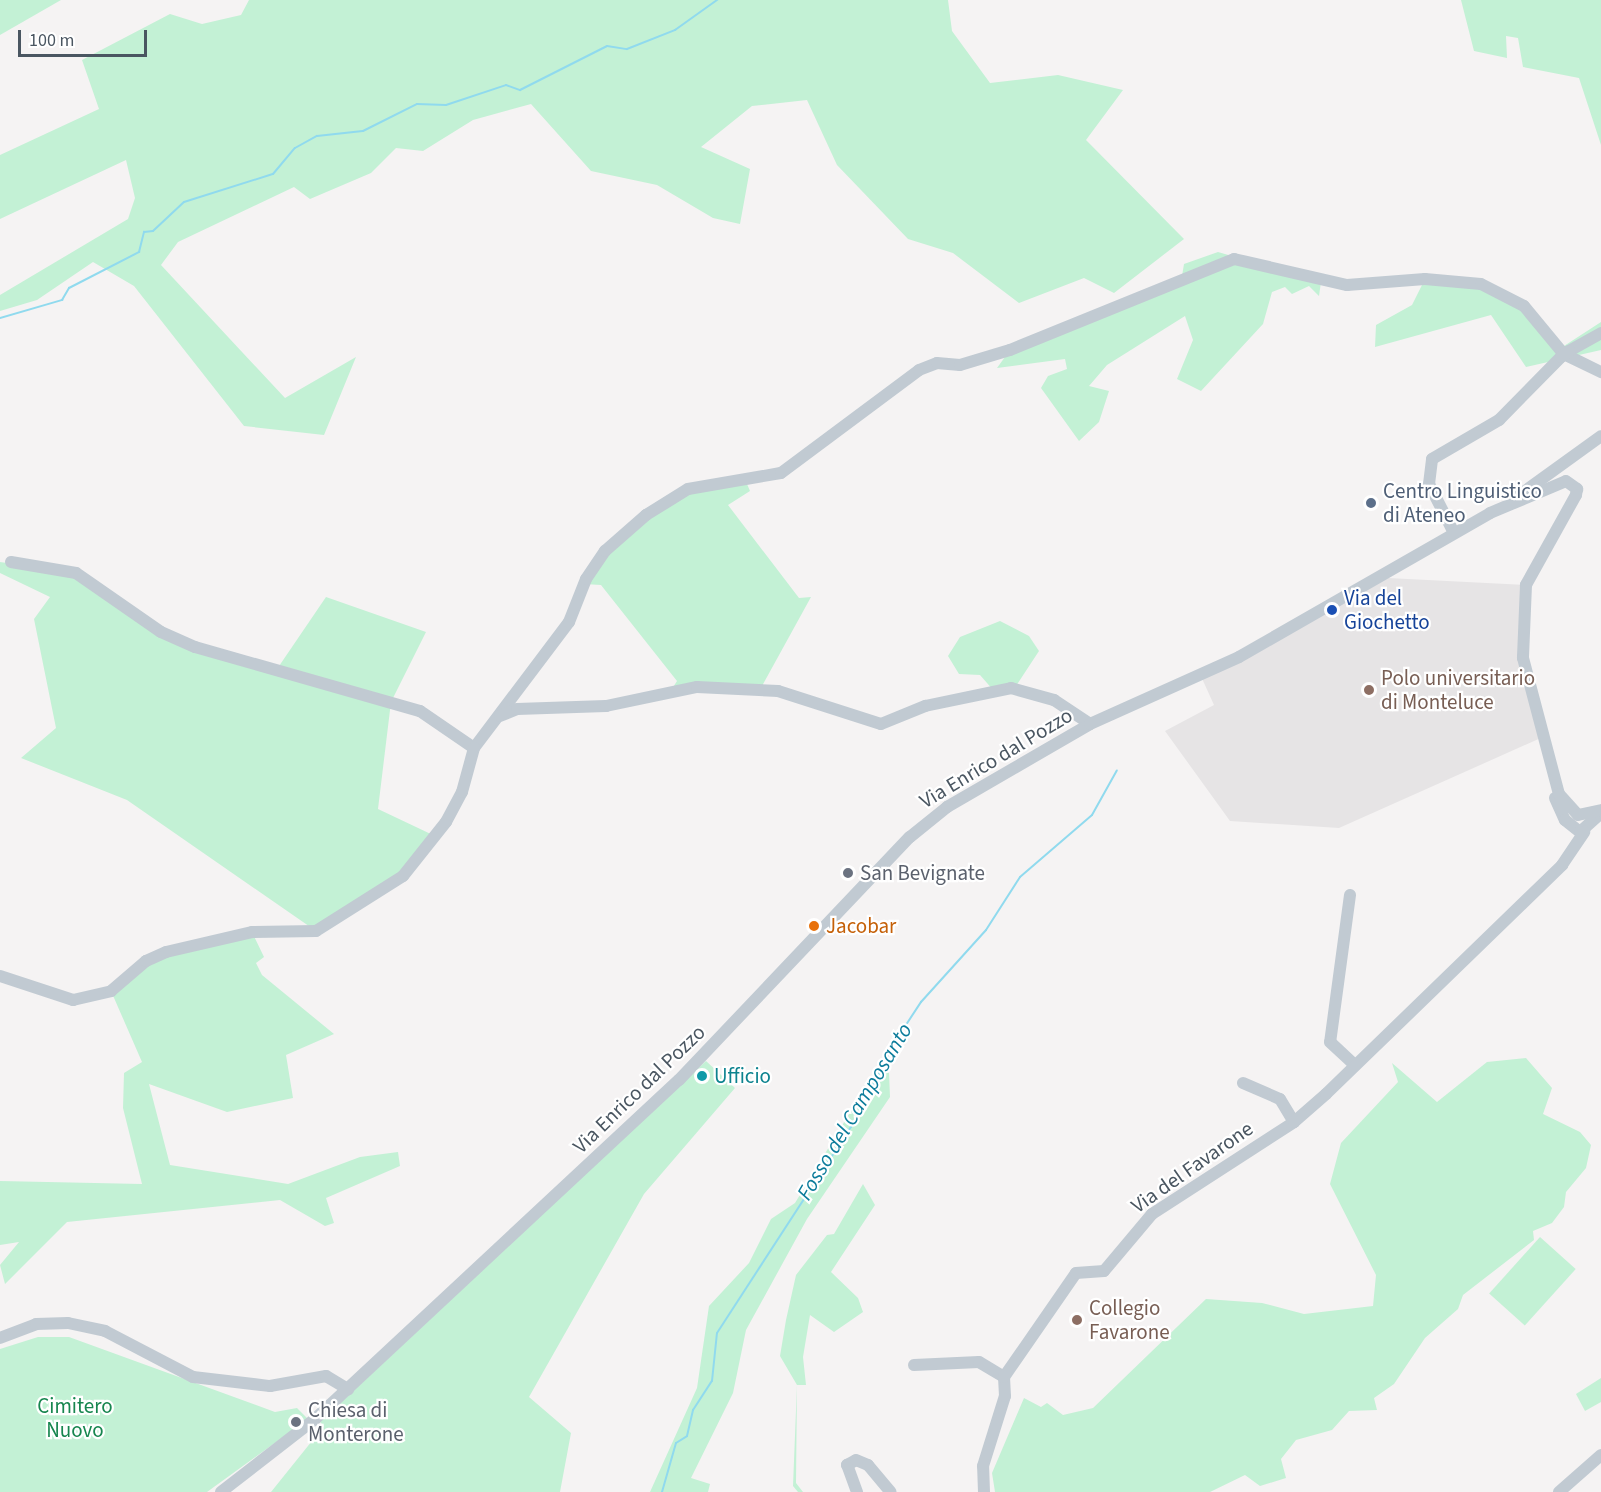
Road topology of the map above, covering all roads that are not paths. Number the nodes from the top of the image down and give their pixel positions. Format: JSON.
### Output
{"nodes":[{"id":1,"x":1601,"y":333,"type":"edge"},
{"id":2,"x":1565,"y":354,"type":"junction"},
{"id":3,"x":1601,"y":372,"type":"edge"},
{"id":4,"x":1601,"y":436,"type":"edge"},
{"id":5,"x":1512,"y":503,"type":"junction"},
{"id":6,"x":1454,"y":533,"type":"junction"},
{"id":7,"x":11,"y":562,"type":"dead end"},
{"id":8,"x":497,"y":717,"type":"junction"},
{"id":9,"x":1090,"y":724,"type":"junction"},
{"id":10,"x":474,"y":748,"type":"junction"},
{"id":11,"x":1601,"y":812,"type":"edge"},
{"id":12,"x":1582,"y":823,"type":"junction"},
{"id":13,"x":1350,"y":895,"type":"dead end"},
{"id":14,"x":0,"y":976,"type":"edge"},
{"id":15,"x":1354,"y":1065,"type":"junction"},
{"id":16,"x":1244,"y":1083,"type":"dead end"},
{"id":17,"x":1294,"y":1122,"type":"junction"},
{"id":18,"x":0,"y":1338,"type":"edge"},
{"id":19,"x":914,"y":1365,"type":"dead end"},
{"id":20,"x":1004,"y":1377,"type":"junction"},
{"id":21,"x":348,"y":1389,"type":"junction"},
{"id":22,"x":1601,"y":1455,"type":"edge"},
{"id":23,"x":221,"y":1492,"type":"edge"},
{"id":24,"x":856,"y":1492,"type":"edge"},
{"id":25,"x":891,"y":1492,"type":"edge"},
{"id":26,"x":984,"y":1492,"type":"edge"},
{"id":27,"x":1559,"y":1492,"type":"edge"}],
"edges":[{"from":1,"to":2,"type":"street"},
{"from":2,"to":3,"type":"street"},
{"from":2,"to":6,"type":"street"},
{"from":2,"to":8,"type":"street"},
{"from":4,"to":5,"type":"street","name":"Via Enrico dal Pozzo"},
{"from":5,"to":6,"type":"street","name":"Via Enrico dal Pozzo"},
{"from":5,"to":12,"type":"street"},
{"from":6,"to":9,"type":"street","name":"Via Enrico dal Pozzo"},
{"from":7,"to":10,"type":"street"},
{"from":8,"to":9,"type":"street"},
{"from":8,"to":10,"type":"street"},
{"from":9,"to":21,"type":"street","name":"Via Enrico dal Pozzo"},
{"from":10,"to":14,"type":"street"},
{"from":11,"to":12,"type":"street"},
{"from":12,"to":15,"type":"street","name":"Via del Favarone"},
{"from":13,"to":15,"type":"street"},
{"from":15,"to":17,"type":"street","name":"Via del Favarone"},
{"from":16,"to":17,"type":"street"},
{"from":17,"to":20,"type":"street","name":"Via del Favarone"},
{"from":18,"to":21,"type":"street"},
{"from":19,"to":20,"type":"street"},
{"from":20,"to":26,"type":"street"},
{"from":21,"to":23,"type":"street","name":"Via Enrico dal Pozzo"},
{"from":22,"to":27,"type":"street"},
{"from":24,"to":25,"type":"street"}]}
